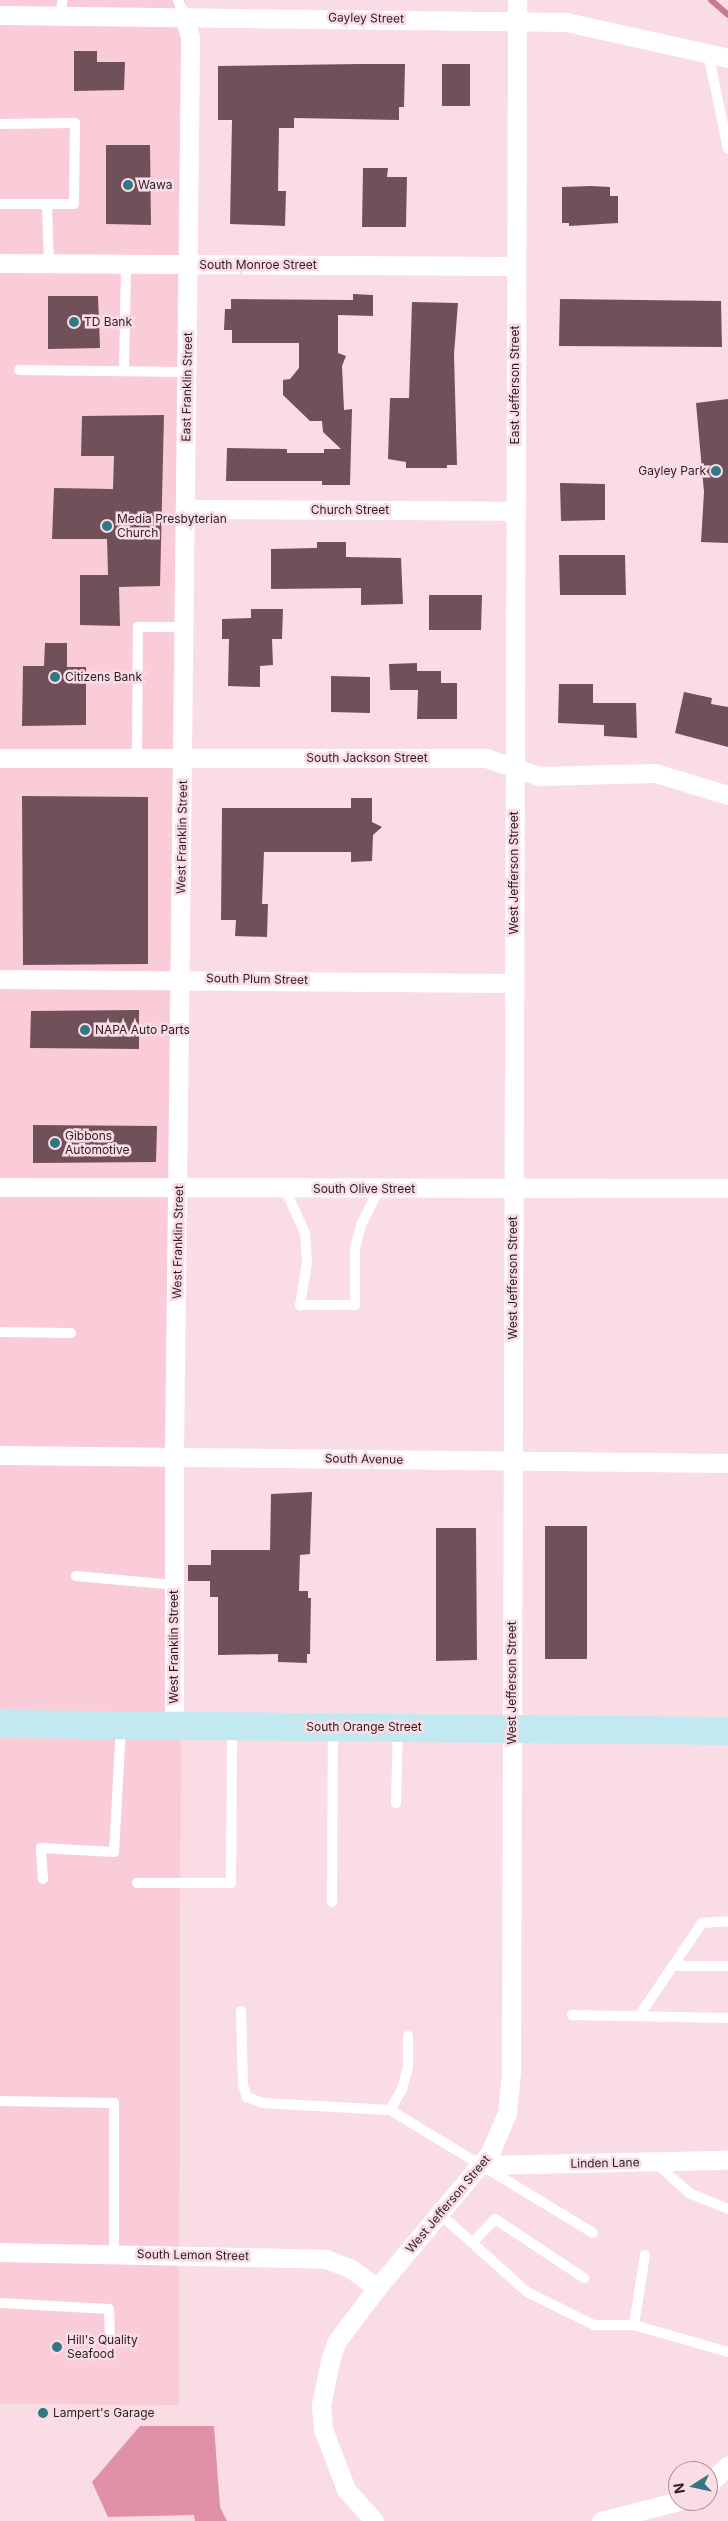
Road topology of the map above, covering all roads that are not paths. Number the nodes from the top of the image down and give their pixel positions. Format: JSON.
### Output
{"nodes":[{"id":1,"x":517,"y":0,"type":"edge"},
{"id":2,"x":61,"y":8,"type":"edge"},
{"id":3,"x":181,"y":8,"type":"edge"},
{"id":4,"x":0,"y":15,"type":"edge"},
{"id":5,"x":517,"y":20,"type":"junction"},
{"id":6,"x":708,"y":53,"type":"junction"},
{"id":7,"x":728,"y":58,"type":"edge"},
{"id":8,"x":0,"y":124,"type":"edge"},
{"id":9,"x":728,"y":149,"type":"edge"},
{"id":10,"x":0,"y":204,"type":"edge"},
{"id":11,"x":47,"y":204,"type":"junction"},
{"id":12,"x":0,"y":263,"type":"edge"},
{"id":13,"x":49,"y":264,"type":"junction"},
{"id":14,"x":126,"y":264,"type":"junction"},
{"id":15,"x":188,"y":264,"type":"junction"},
{"id":16,"x":516,"y":266,"type":"junction"},
{"id":17,"x":19,"y":370,"type":"dead end"},
{"id":18,"x":124,"y":372,"type":"junction"},
{"id":19,"x":187,"y":372,"type":"junction"},
{"id":20,"x":186,"y":509,"type":"junction"},
{"id":21,"x":515,"y":511,"type":"junction"},
{"id":22,"x":184,"y":627,"type":"junction"},
{"id":23,"x":0,"y":758,"type":"edge"},
{"id":24,"x":137,"y":758,"type":"junction"},
{"id":25,"x":183,"y":758,"type":"junction"},
{"id":26,"x":514,"y":770,"type":"junction"},
{"id":27,"x":728,"y":795,"type":"edge"},
{"id":28,"x":181,"y":978,"type":"junction"},
{"id":29,"x":0,"y":979,"type":"edge"},
{"id":30,"x":514,"y":983,"type":"junction"},
{"id":31,"x":0,"y":1187,"type":"edge"},
{"id":32,"x":728,"y":1188,"type":"edge"},
{"id":33,"x":179,"y":1189,"type":"junction"},
{"id":34,"x":285,"y":1189,"type":"junction"},
{"id":35,"x":379,"y":1189,"type":"junction"},
{"id":36,"x":513,"y":1189,"type":"junction"},
{"id":37,"x":0,"y":1332,"type":"edge"},
{"id":38,"x":71,"y":1333,"type":"dead end"},
{"id":39,"x":0,"y":1455,"type":"edge"},
{"id":40,"x":174,"y":1457,"type":"junction"},
{"id":41,"x":513,"y":1460,"type":"junction"},
{"id":42,"x":728,"y":1463,"type":"edge"},
{"id":43,"x":76,"y":1576,"type":"dead end"},
{"id":44,"x":174,"y":1585,"type":"junction"},
{"id":45,"x":0,"y":1724,"type":"edge"},
{"id":46,"x":121,"y":1726,"type":"junction"},
{"id":47,"x":174,"y":1726,"type":"junction"},
{"id":48,"x":232,"y":1726,"type":"junction"},
{"id":49,"x":333,"y":1727,"type":"junction"},
{"id":50,"x":398,"y":1727,"type":"junction"},
{"id":51,"x":512,"y":1728,"type":"junction"},
{"id":52,"x":728,"y":1731,"type":"edge"},
{"id":53,"x":396,"y":1804,"type":"dead end"},
{"id":54,"x":42,"y":1879,"type":"dead end"},
{"id":55,"x":137,"y":1883,"type":"dead end"},
{"id":56,"x":332,"y":1902,"type":"dead end"},
{"id":57,"x":728,"y":1922,"type":"edge"},
{"id":58,"x":673,"y":1966,"type":"junction"},
{"id":59,"x":728,"y":1966,"type":"edge"},
{"id":60,"x":241,"y":2011,"type":"dead end"},
{"id":61,"x":572,"y":2015,"type":"dead end"},
{"id":62,"x":639,"y":2016,"type":"junction"},
{"id":63,"x":728,"y":2018,"type":"edge"},
{"id":64,"x":408,"y":2036,"type":"dead end"},
{"id":65,"x":0,"y":2101,"type":"edge"},
{"id":66,"x":390,"y":2110,"type":"junction"},
{"id":67,"x":728,"y":2160,"type":"edge"},
{"id":68,"x":655,"y":2162,"type":"junction"},
{"id":69,"x":481,"y":2166,"type":"junction"},
{"id":70,"x":728,"y":2209,"type":"edge"},
{"id":71,"x":440,"y":2214,"type":"junction"},
{"id":72,"x":593,"y":2232,"type":"dead end"},
{"id":73,"x":472,"y":2243,"type":"junction"},
{"id":74,"x":0,"y":2252,"type":"edge"},
{"id":75,"x":114,"y":2254,"type":"junction"},
{"id":76,"x":645,"y":2256,"type":"dead end"},
{"id":77,"x":584,"y":2278,"type":"dead end"},
{"id":78,"x":377,"y":2288,"type":"junction"},
{"id":79,"x":0,"y":2303,"type":"edge"},
{"id":80,"x":634,"y":2325,"type":"junction"},
{"id":81,"x":110,"y":2344,"type":"dead end"},
{"id":82,"x":728,"y":2352,"type":"edge"},
{"id":83,"x":728,"y":2465,"type":"edge"},
{"id":84,"x":718,"y":2475,"type":"edge"},
{"id":85,"x":668,"y":2504,"type":"edge"},
{"id":86,"x":374,"y":2521,"type":"edge"},
{"id":87,"x":601,"y":2521,"type":"edge"}],
"edges":[{"from":1,"to":5,"type":"street","name":"East Jefferson Street"},
{"from":2,"to":3,"type":"street","name":"Gayley Street"},
{"from":2,"to":4,"type":"street","name":"Gayley Street"},
{"from":3,"to":5,"type":"street","name":"Gayley Street"},
{"from":3,"to":15,"type":"street","name":"East Franklin Street"},
{"from":5,"to":6,"type":"street","name":"Gayley Street"},
{"from":5,"to":16,"type":"street","name":"East Jefferson Street"},
{"from":6,"to":7,"type":"street","name":"Gayley Street"},
{"from":6,"to":9,"type":"lane"},
{"from":8,"to":11,"type":"lane"},
{"from":10,"to":11,"type":"lane"},
{"from":11,"to":13,"type":"lane"},
{"from":12,"to":13,"type":"street","name":"South Monroe Street"},
{"from":13,"to":14,"type":"street","name":"South Monroe Street"},
{"from":14,"to":15,"type":"street","name":"South Monroe Street"},
{"from":14,"to":18,"type":"lane"},
{"from":15,"to":16,"type":"street","name":"South Monroe Street"},
{"from":15,"to":19,"type":"street","name":"East Franklin Street"},
{"from":16,"to":21,"type":"street","name":"East Jefferson Street"},
{"from":17,"to":18,"type":"lane"},
{"from":18,"to":19,"type":"lane"},
{"from":19,"to":20,"type":"street","name":"East Franklin Street"},
{"from":20,"to":21,"type":"street","name":"Church Street"},
{"from":20,"to":22,"type":"street","name":"East Franklin Street"},
{"from":21,"to":26,"type":"street","name":"East Jefferson Street"},
{"from":22,"to":24,"type":"lane"},
{"from":22,"to":25,"type":"street","name":"East Franklin Street"},
{"from":23,"to":24,"type":"street","name":"South Jackson Street"},
{"from":24,"to":25,"type":"street","name":"South Jackson Street"},
{"from":25,"to":26,"type":"street","name":"South Jackson Street"},
{"from":25,"to":28,"type":"street","name":"West Franklin Street"},
{"from":26,"to":27,"type":"street","name":"South Jackson Street"},
{"from":26,"to":30,"type":"street","name":"West Jefferson Street"},
{"from":28,"to":29,"type":"street","name":"South Plum Street"},
{"from":28,"to":30,"type":"street","name":"South Plum Street"},
{"from":28,"to":33,"type":"street","name":"West Franklin Street"},
{"from":30,"to":36,"type":"street","name":"West Jefferson Street"},
{"from":31,"to":33,"type":"street","name":"South Olive Street"},
{"from":32,"to":36,"type":"street","name":"South Olive Street"},
{"from":33,"to":34,"type":"street","name":"South Olive Street"},
{"from":33,"to":40,"type":"street","name":"West Franklin Street"},
{"from":34,"to":35,"type":"street","name":"South Olive Street"},
{"from":34,"to":35,"type":"lane"},
{"from":35,"to":36,"type":"street","name":"South Olive Street"},
{"from":36,"to":41,"type":"street","name":"West Jefferson Street"},
{"from":37,"to":38,"type":"lane"},
{"from":39,"to":40,"type":"street","name":"South Avenue"},
{"from":40,"to":41,"type":"street","name":"South Avenue"},
{"from":40,"to":44,"type":"street","name":"West Franklin Street"},
{"from":41,"to":42,"type":"street","name":"South Avenue"},
{"from":41,"to":51,"type":"street","name":"West Jefferson Street"},
{"from":43,"to":44,"type":"lane"},
{"from":44,"to":47,"type":"street","name":"West Franklin Street"},
{"from":45,"to":46,"type":"main road","name":"South Orange Street"},
{"from":46,"to":47,"type":"main road","name":"South Orange Street"},
{"from":46,"to":54,"type":"lane"},
{"from":47,"to":48,"type":"main road","name":"South Orange Street"},
{"from":48,"to":49,"type":"main road","name":"South Orange Street"},
{"from":48,"to":55,"type":"lane"},
{"from":49,"to":50,"type":"main road","name":"South Orange Street"},
{"from":49,"to":56,"type":"lane"},
{"from":50,"to":51,"type":"main road","name":"South Orange Street"},
{"from":50,"to":53,"type":"lane"},
{"from":51,"to":52,"type":"main road","name":"South Orange Street"},
{"from":51,"to":69,"type":"street","name":"West Jefferson Street"},
{"from":57,"to":58,"type":"lane"},
{"from":58,"to":59,"type":"lane"},
{"from":58,"to":62,"type":"lane"},
{"from":60,"to":66,"type":"lane"},
{"from":61,"to":62,"type":"lane"},
{"from":62,"to":63,"type":"lane"},
{"from":64,"to":66,"type":"lane"},
{"from":65,"to":75,"type":"lane"},
{"from":66,"to":69,"type":"lane"},
{"from":67,"to":68,"type":"street","name":"Linden Lane"},
{"from":68,"to":69,"type":"street","name":"Linden Lane"},
{"from":68,"to":70,"type":"lane"},
{"from":69,"to":71,"type":"street","name":"West Jefferson Street"},
{"from":69,"to":72,"type":"lane"},
{"from":71,"to":73,"type":"lane"},
{"from":71,"to":78,"type":"street","name":"West Jefferson Street"},
{"from":73,"to":77,"type":"lane"},
{"from":73,"to":80,"type":"lane"},
{"from":74,"to":75,"type":"street","name":"South Lemon Street"},
{"from":75,"to":78,"type":"street","name":"South Lemon Street"},
{"from":76,"to":80,"type":"lane"},
{"from":78,"to":86,"type":"street","name":"West Jefferson Street"},
{"from":79,"to":81,"type":"lane"},
{"from":80,"to":82,"type":"lane"},
{"from":83,"to":84,"type":"street"},
{"from":85,"to":87,"type":"street"}]}
